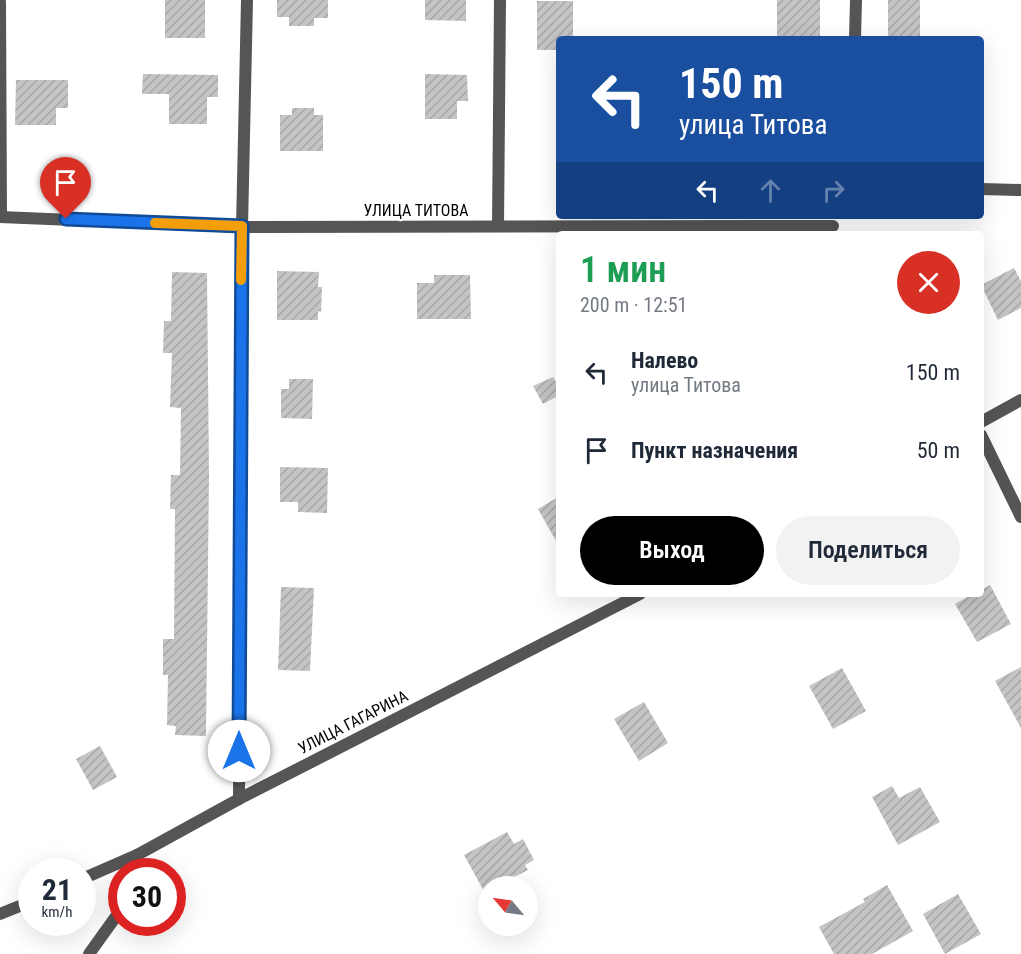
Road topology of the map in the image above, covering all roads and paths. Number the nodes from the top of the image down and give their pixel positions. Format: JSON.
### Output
{"nodes":[{"id":1,"x":247,"y":0,"type":"edge"},
{"id":2,"x":500,"y":0,"type":"edge"},
{"id":3,"x":856,"y":0,"type":"edge"},
{"id":4,"x":0,"y":2,"type":"edge"},
{"id":5,"x":855,"y":36,"type":"edge"},
{"id":6,"x":984,"y":189,"type":"edge"},
{"id":7,"x":1021,"y":190,"type":"edge"},
{"id":8,"x":0,"y":217,"type":"edge"},
{"id":9,"x":836,"y":225,"type":"edge"},
{"id":10,"x":242,"y":226,"type":"junction"},
{"id":11,"x":498,"y":226,"type":"junction"},
{"id":12,"x":1021,"y":400,"type":"edge"},
{"id":13,"x":984,"y":420,"type":"edge"},
{"id":14,"x":984,"y":441,"type":"edge"},
{"id":15,"x":1021,"y":517,"type":"edge"},
{"id":16,"x":633,"y":597,"type":"edge"},
{"id":17,"x":239,"y":799,"type":"junction"},
{"id":18,"x":137,"y":855,"type":"junction"},
{"id":19,"x":137,"y":858,"type":"edge"},
{"id":20,"x":96,"y":873,"type":"edge"},
{"id":21,"x":18,"y":907,"type":"edge"},
{"id":22,"x":0,"y":914,"type":"edge"},
{"id":23,"x":108,"y":928,"type":"edge"},
{"id":24,"x":89,"y":954,"type":"edge"}],
"edges":[{"from":1,"to":10,"type":"street"},
{"from":2,"to":11,"type":"street"},
{"from":3,"to":5,"type":"street"},
{"from":4,"to":8,"type":"street"},
{"from":6,"to":7,"type":"street"},
{"from":8,"to":10,"type":"street","name":"УЛИЦА ТИТОВА"},
{"from":9,"to":11,"type":"street","name":"УЛИЦА ТИТОВА"},
{"from":10,"to":11,"type":"street","name":"УЛИЦА ТИТОВА"},
{"from":10,"to":17,"type":"street"},
{"from":12,"to":13,"type":"street"},
{"from":14,"to":15,"type":"street"},
{"from":16,"to":17,"type":"street","name":"УЛИЦА ГАГАРИНА"},
{"from":17,"to":18,"type":"street","name":"УЛИЦА ГАГАРИНА"},
{"from":18,"to":19,"type":"street"},
{"from":18,"to":20,"type":"street","name":"УЛИЦА ГАГАРИНА"},
{"from":21,"to":22,"type":"street"},
{"from":23,"to":24,"type":"street"}]}
